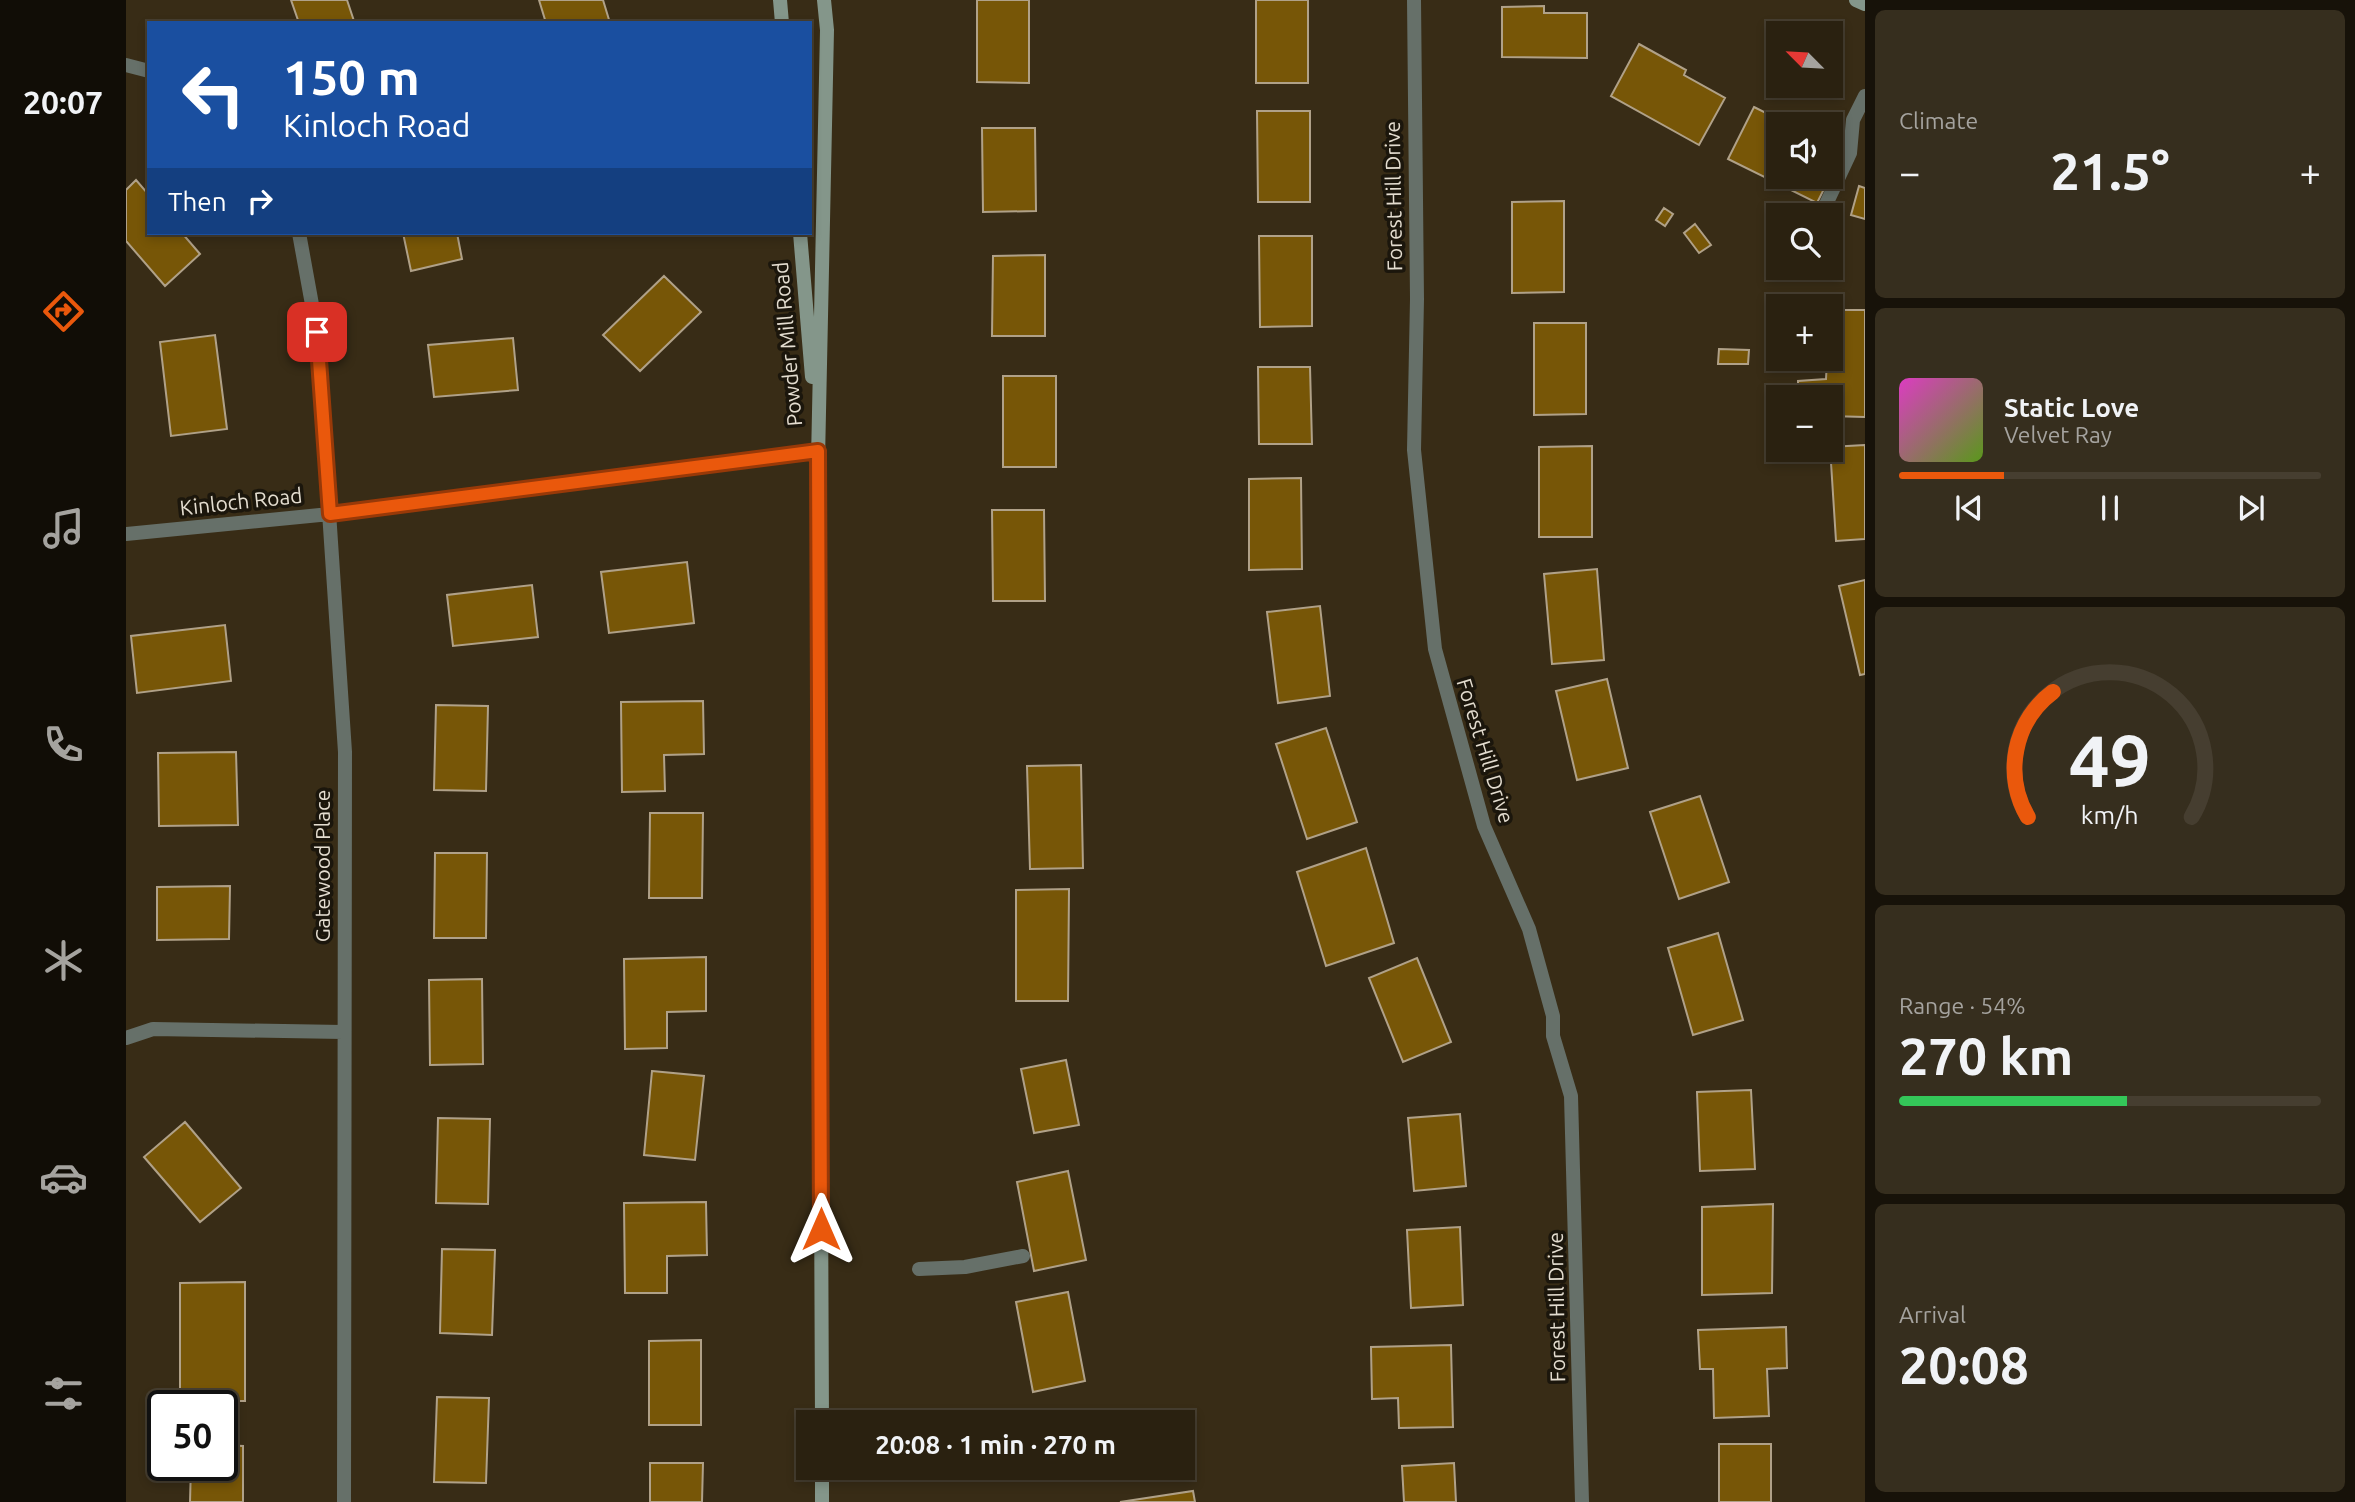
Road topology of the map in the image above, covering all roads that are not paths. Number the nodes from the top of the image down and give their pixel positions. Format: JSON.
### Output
{"nodes":[{"id":1,"x":780,"y":0,"type":"edge"},
{"id":2,"x":824,"y":0,"type":"edge"},
{"id":3,"x":1414,"y":0,"type":"edge"},
{"id":4,"x":1856,"y":0,"type":"edge"},
{"id":5,"x":1865,"y":4,"type":"edge"},
{"id":6,"x":782,"y":21,"type":"edge"},
{"id":7,"x":126,"y":65,"type":"edge"},
{"id":8,"x":147,"y":70,"type":"edge"},
{"id":9,"x":1865,"y":96,"type":"edge"},
{"id":10,"x":1827,"y":203,"type":"edge"},
{"id":11,"x":299,"y":235,"type":"edge"},
{"id":12,"x":800,"y":235,"type":"edge"},
{"id":13,"x":818,"y":451,"type":"junction"},
{"id":14,"x":330,"y":514,"type":"junction"},
{"id":15,"x":126,"y":534,"type":"edge"},
{"id":16,"x":343,"y":1032,"type":"junction"},
{"id":17,"x":126,"y":1038,"type":"edge"},
{"id":18,"x":1023,"y":1256,"type":"dead end"},
{"id":19,"x":919,"y":1269,"type":"dead end"},
{"id":20,"x":822,"y":1410,"type":"edge"},
{"id":21,"x":822,"y":1480,"type":"edge"},
{"id":22,"x":344,"y":1502,"type":"edge"},
{"id":23,"x":822,"y":1502,"type":"edge"},
{"id":24,"x":1582,"y":1502,"type":"edge"}],
"edges":[{"from":1,"to":6,"type":"main road"},
{"from":2,"to":13,"type":"main road","name":"Powder Mill Road"},
{"from":3,"to":24,"type":"street","name":"Forest Hill Drive"},
{"from":4,"to":5,"type":"main road"},
{"from":7,"to":8,"type":"street"},
{"from":9,"to":10,"type":"street"},
{"from":11,"to":14,"type":"street","name":"Gatewood Place"},
{"from":12,"to":13,"type":"main road","name":"Powder Mill Road"},
{"from":13,"to":14,"type":"street","name":"Kinloch Road"},
{"from":13,"to":20,"type":"main road","name":"Powder Mill Road"},
{"from":14,"to":15,"type":"street","name":"Kinloch Road"},
{"from":14,"to":16,"type":"street","name":"Gatewood Place"},
{"from":16,"to":17,"type":"street"},
{"from":16,"to":22,"type":"street","name":"Gatewood Place"},
{"from":18,"to":19,"type":"street"},
{"from":21,"to":23,"type":"main road"}]}
